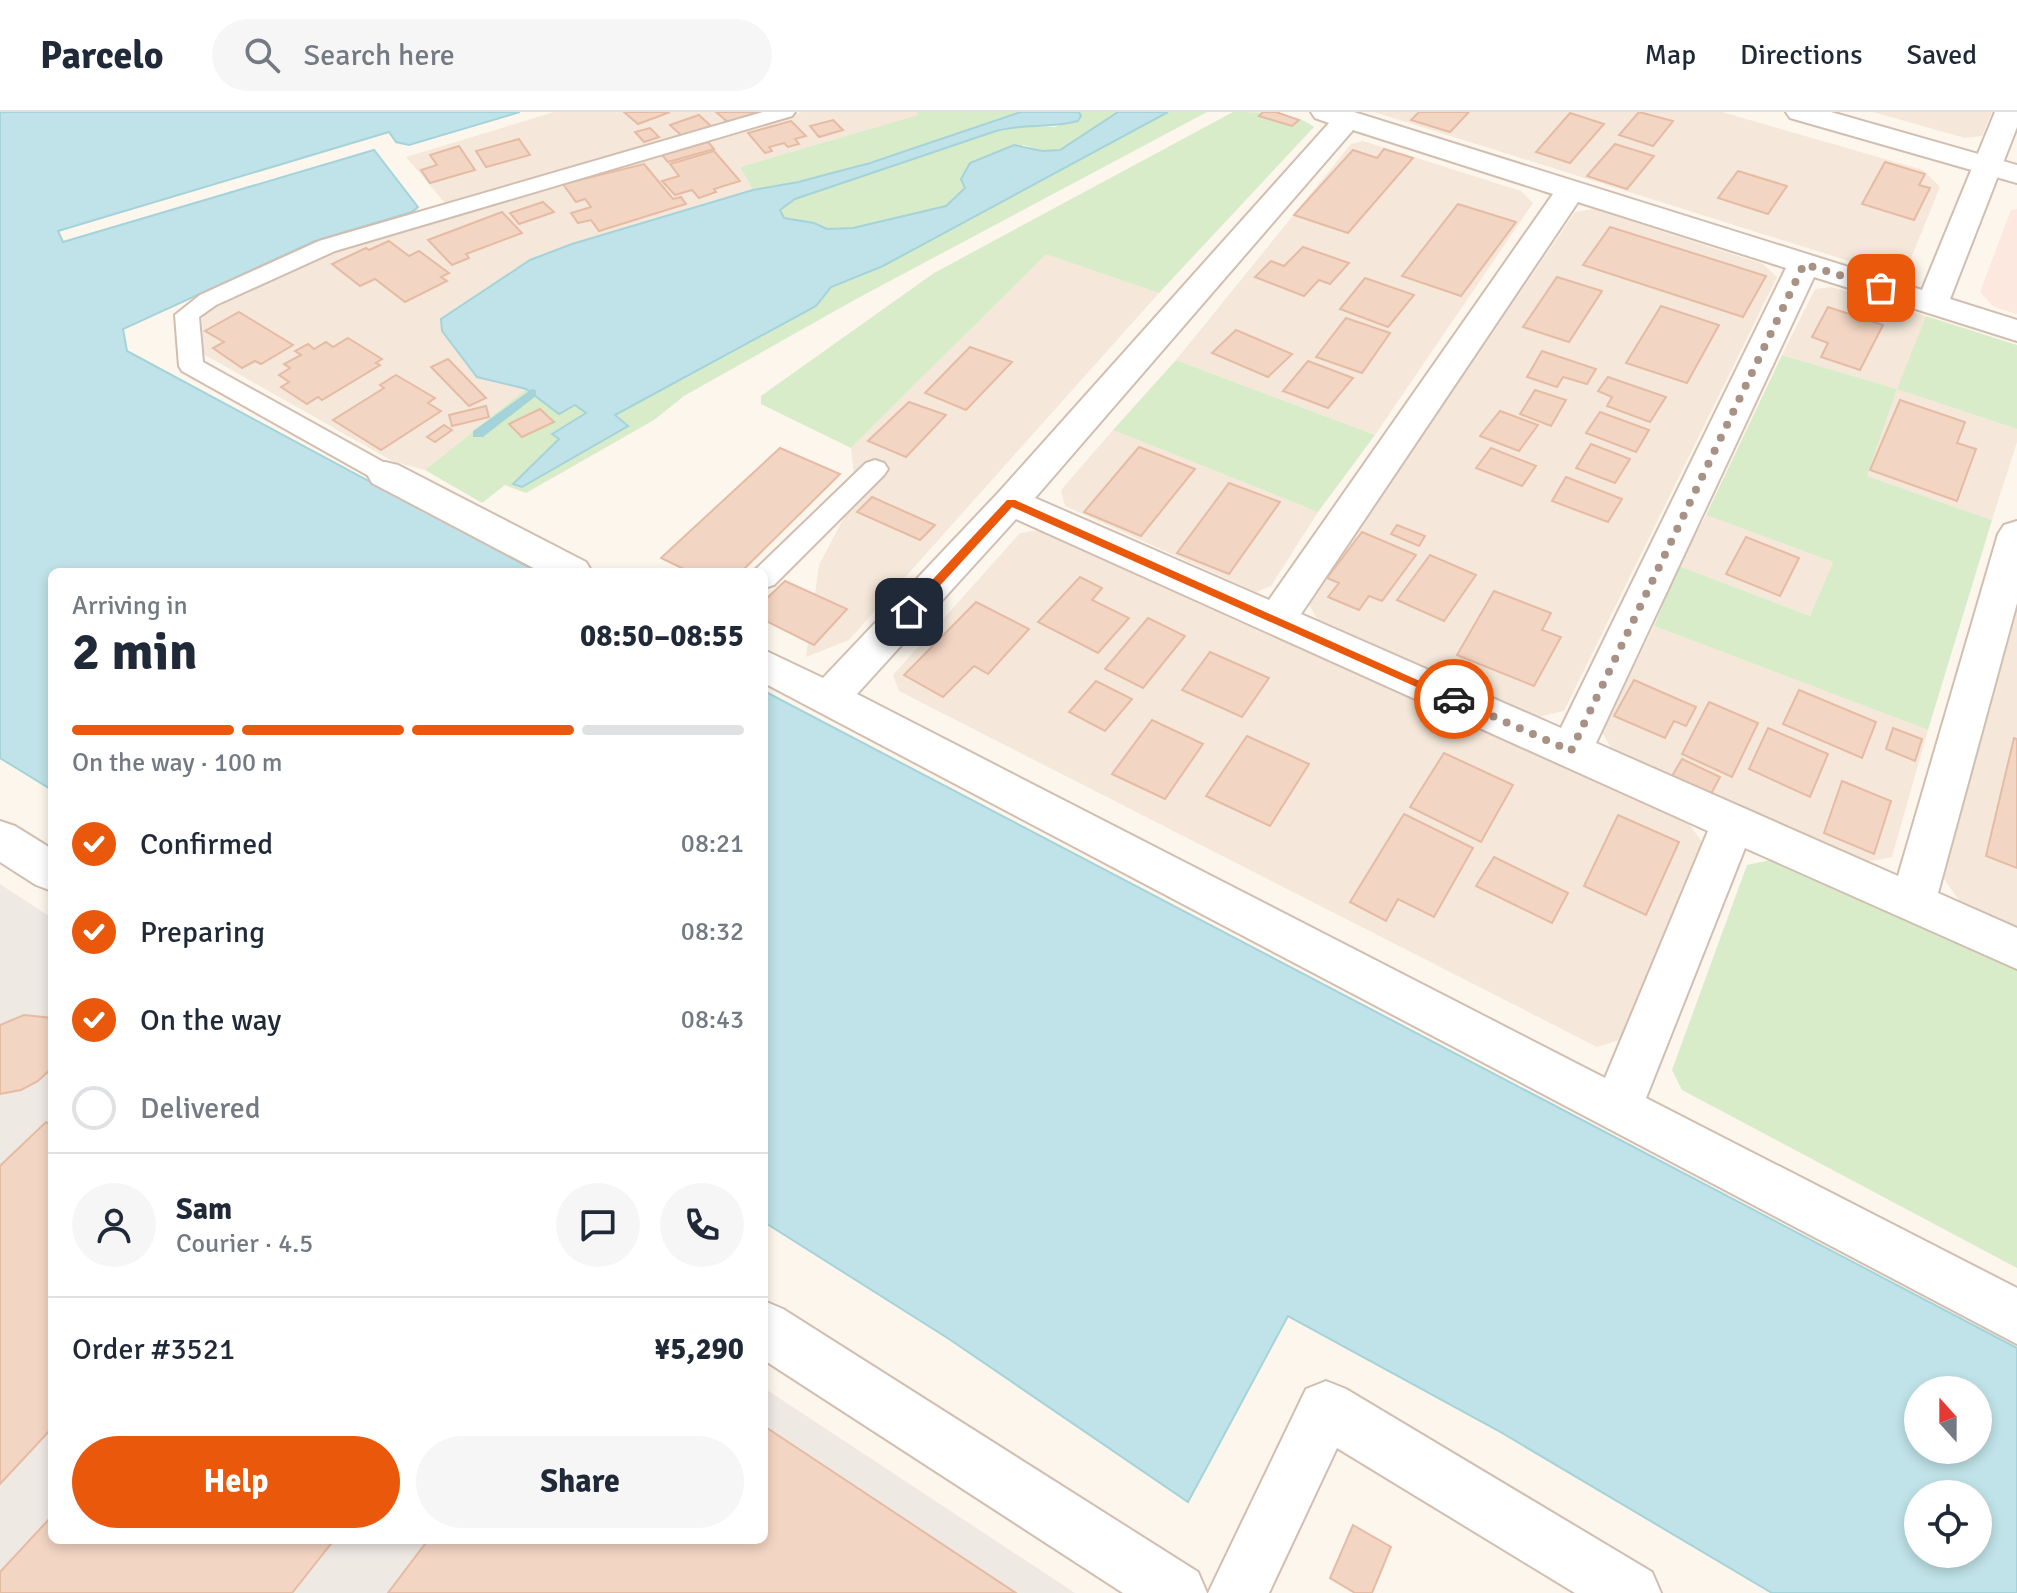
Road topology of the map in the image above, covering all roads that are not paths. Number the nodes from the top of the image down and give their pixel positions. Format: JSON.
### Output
{"nodes":[{"id":1,"x":785,"y":112,"type":"edge"},
{"id":2,"x":1800,"y":112,"type":"edge"},
{"id":3,"x":2009,"y":112,"type":"edge"},
{"id":4,"x":1336,"y":116,"type":"edge"},
{"id":5,"x":1987,"y":165,"type":"junction"},
{"id":6,"x":2017,"y":174,"type":"edge"},
{"id":7,"x":1571,"y":190,"type":"junction"},
{"id":8,"x":1804,"y":264,"type":"junction"},
{"id":9,"x":1932,"y":304,"type":"junction"},
{"id":10,"x":2017,"y":331,"type":"edge"},
{"id":11,"x":875,"y":469,"type":"dead end"},
{"id":12,"x":385,"y":474,"type":"joint"},
{"id":13,"x":1011,"y":502,"type":"junction"},
{"id":14,"x":2017,"y":534,"type":"edge"},
{"id":15,"x":565,"y":568,"type":"edge"},
{"id":16,"x":768,"y":574,"type":"edge"},
{"id":17,"x":1276,"y":620,"type":"junction"},
{"id":18,"x":768,"y":667,"type":"edge"},
{"id":19,"x":828,"y":699,"type":"junction"},
{"id":20,"x":1571,"y":751,"type":"junction"},
{"id":21,"x":1733,"y":823,"type":"junction"},
{"id":22,"x":0,"y":839,"type":"edge"},
{"id":23,"x":48,"y":869,"type":"edge"},
{"id":24,"x":1913,"y":903,"type":"junction"},
{"id":25,"x":2017,"y":949,"type":"edge"},
{"id":26,"x":1617,"y":1109,"type":"junction"},
{"id":27,"x":2017,"y":1317,"type":"edge"},
{"id":28,"x":768,"y":1331,"type":"edge"},
{"id":29,"x":1177,"y":1593,"type":"edge"},
{"id":30,"x":1238,"y":1593,"type":"edge"},
{"id":31,"x":1631,"y":1593,"type":"edge"}],
"edges":[{"from":1,"to":12,"type":"lane"},
{"from":2,"to":5,"type":"street"},
{"from":3,"to":5,"type":"street"},
{"from":4,"to":7,"type":"street"},
{"from":4,"to":13,"type":"street"},
{"from":5,"to":6,"type":"street"},
{"from":5,"to":9,"type":"street"},
{"from":7,"to":8,"type":"street"},
{"from":7,"to":17,"type":"street"},
{"from":8,"to":9,"type":"street"},
{"from":8,"to":20,"type":"street"},
{"from":9,"to":10,"type":"street"},
{"from":11,"to":16,"type":"lane"},
{"from":12,"to":15,"type":"street"},
{"from":13,"to":17,"type":"street"},
{"from":13,"to":19,"type":"street"},
{"from":14,"to":24,"type":"street"},
{"from":17,"to":20,"type":"street"},
{"from":18,"to":19,"type":"street"},
{"from":19,"to":26,"type":"street"},
{"from":20,"to":21,"type":"street"},
{"from":21,"to":24,"type":"street"},
{"from":21,"to":26,"type":"street"},
{"from":22,"to":23,"type":"street"},
{"from":24,"to":25,"type":"street"},
{"from":26,"to":27,"type":"street"},
{"from":28,"to":29,"type":"street"},
{"from":30,"to":31,"type":"street"}]}
